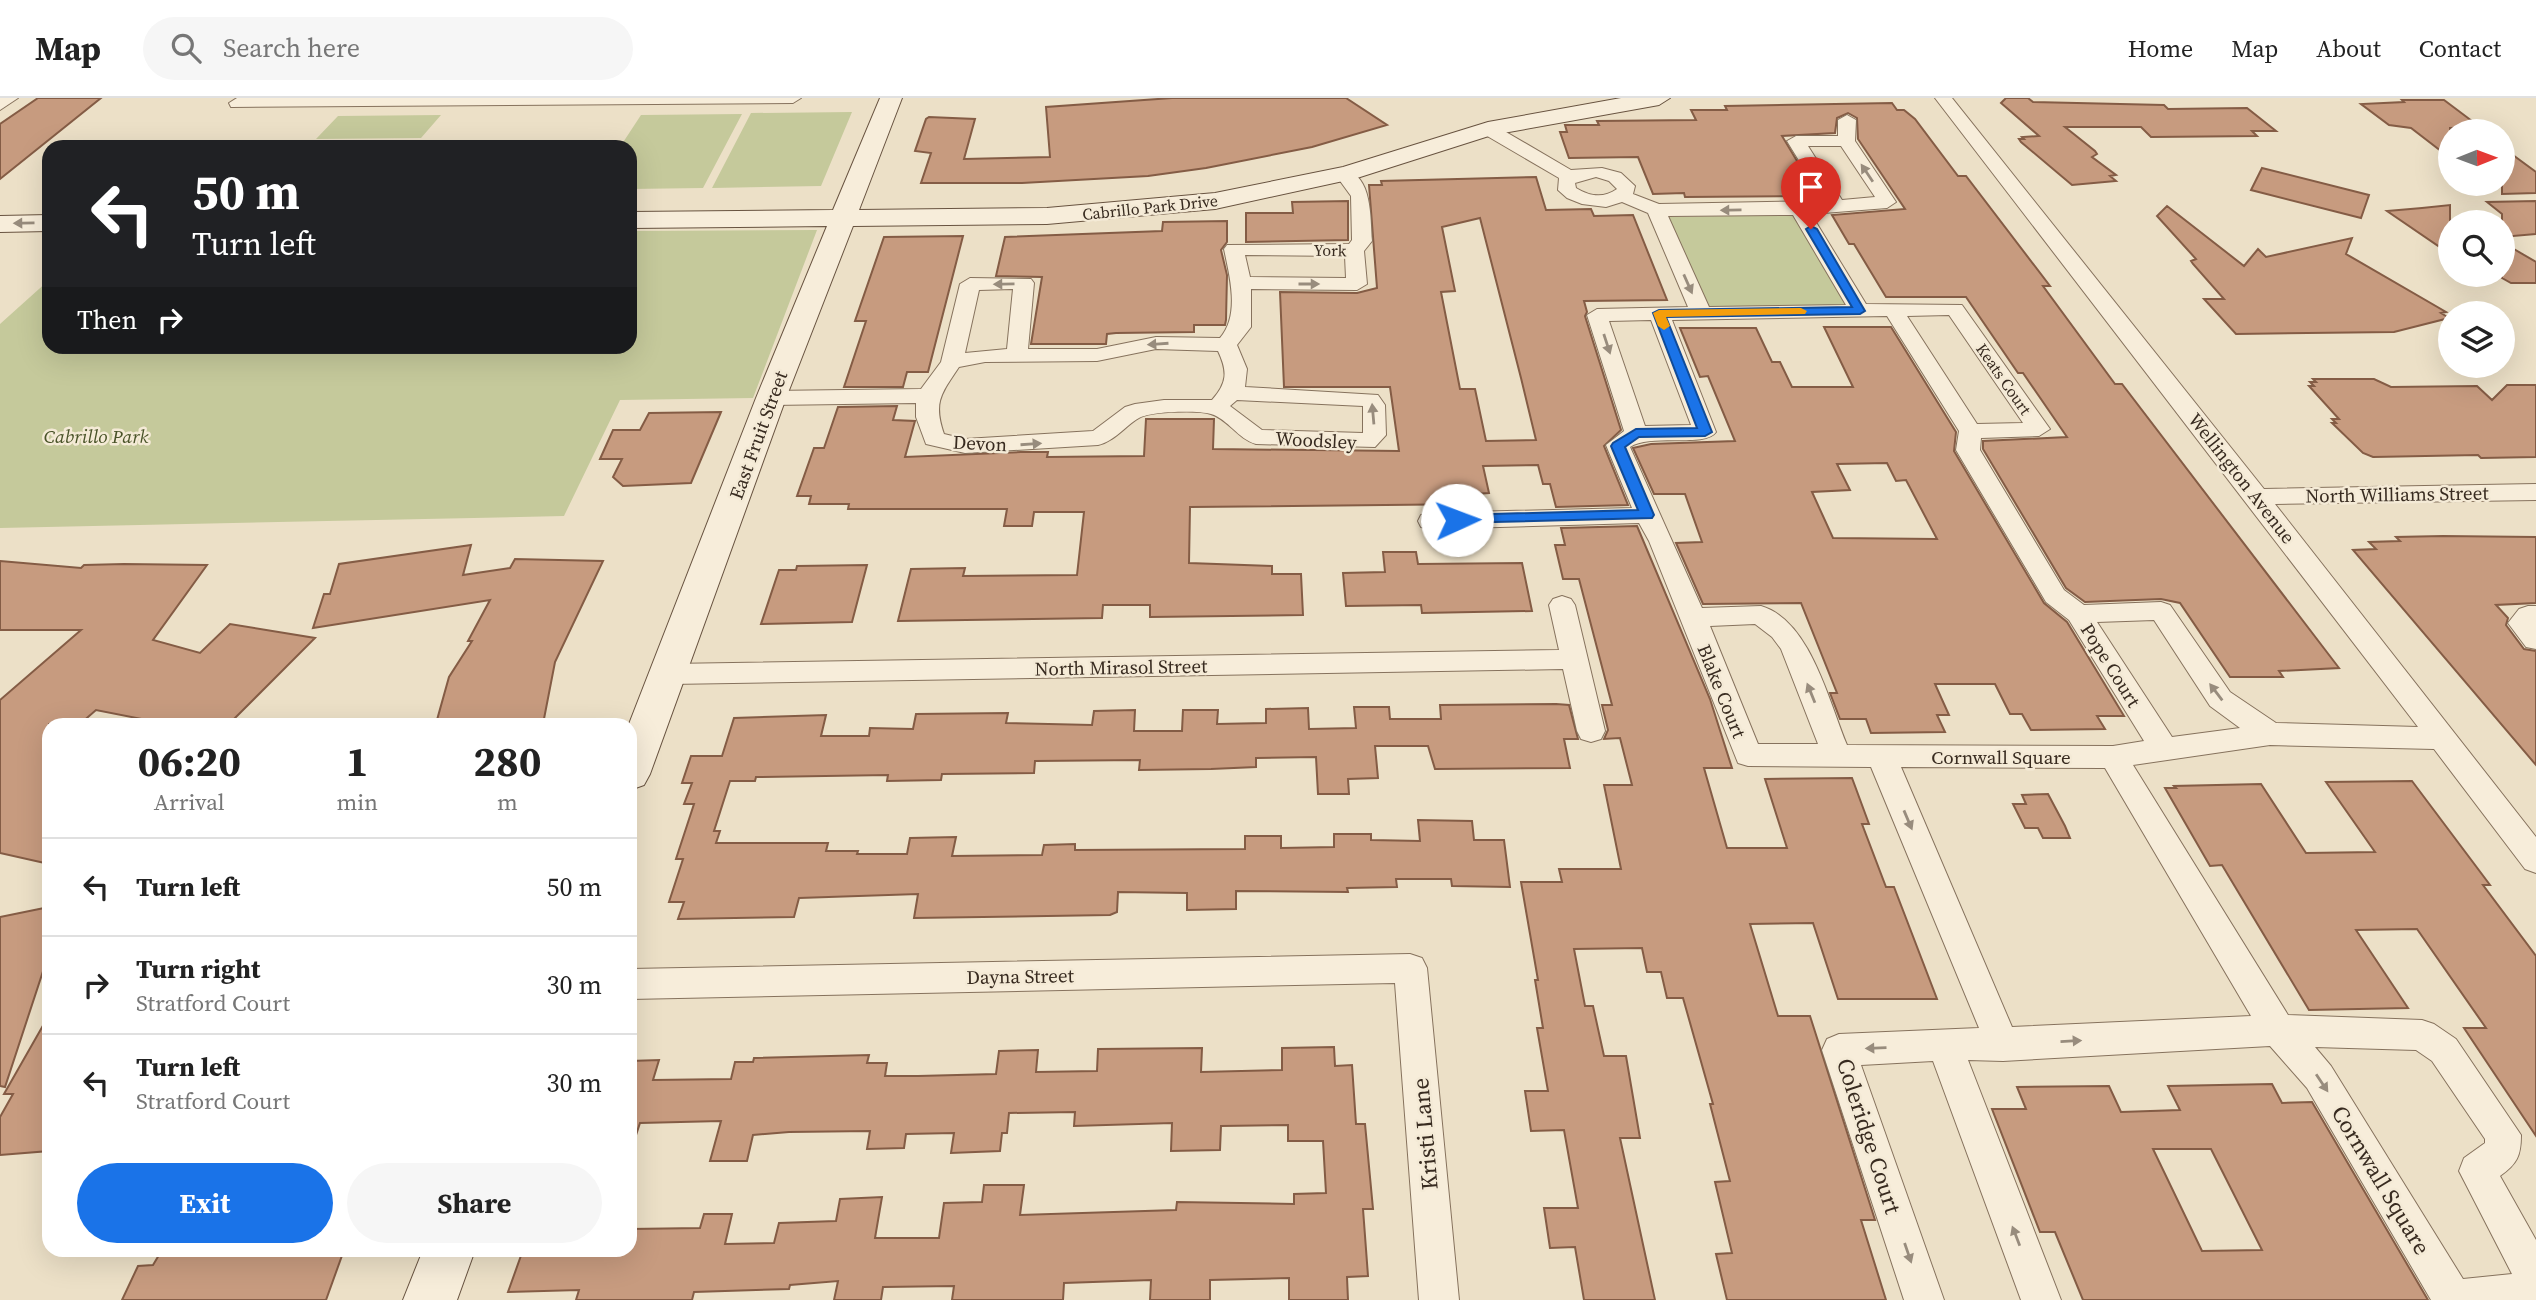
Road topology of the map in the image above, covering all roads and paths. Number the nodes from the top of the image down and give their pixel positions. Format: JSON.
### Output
{"nodes":[{"id":1,"x":10,"y":98,"type":"edge"},
{"id":2,"x":793,"y":98,"type":"edge"},
{"id":3,"x":891,"y":98,"type":"edge"},
{"id":4,"x":1562,"y":98,"type":"edge"},
{"id":5,"x":1659,"y":98,"type":"edge"},
{"id":6,"x":1943,"y":98,"type":"edge"},
{"id":7,"x":240,"y":101,"type":"edge"},
{"id":8,"x":0,"y":105,"type":"edge"},
{"id":9,"x":1847,"y":120,"type":"dead end"},
{"id":10,"x":1488,"y":129,"type":"junction"},
{"id":11,"x":1846,"y":141,"type":"junction"},
{"id":12,"x":1343,"y":174,"type":"junction"},
{"id":13,"x":1570,"y":177,"type":"junction"},
{"id":14,"x":1623,"y":196,"type":"junction"},
{"id":15,"x":637,"y":203,"type":"edge"},
{"id":16,"x":1835,"y":204,"type":"junction"},
{"id":17,"x":1799,"y":209,"type":"junction"},
{"id":18,"x":847,"y":210,"type":"junction"},
{"id":19,"x":1656,"y":211,"type":"junction"},
{"id":20,"x":637,"y":220,"type":"edge"},
{"id":21,"x":42,"y":223,"type":"edge"},
{"id":22,"x":0,"y":224,"type":"edge"},
{"id":23,"x":0,"y":242,"type":"edge"},
{"id":24,"x":42,"y":242,"type":"edge"},
{"id":25,"x":1354,"y":250,"type":"junction"},
{"id":26,"x":1241,"y":283,"type":"junction"},
{"id":27,"x":1893,"y":310,"type":"junction"},
{"id":28,"x":1860,"y":311,"type":"junction"},
{"id":29,"x":1659,"y":313,"type":"junction"},
{"id":30,"x":1701,"y":313,"type":"junction"},
{"id":31,"x":1226,"y":345,"type":"junction"},
{"id":32,"x":1017,"y":355,"type":"junction"},
{"id":33,"x":952,"y":362,"type":"junction"},
{"id":34,"x":928,"y":396,"type":"junction"},
{"id":35,"x":771,"y":398,"type":"junction"},
{"id":36,"x":1225,"y":400,"type":"junction"},
{"id":37,"x":1970,"y":431,"type":"junction"},
{"id":38,"x":1636,"y":433,"type":"junction"},
{"id":39,"x":2536,"y":492,"type":"edge"},
{"id":40,"x":2257,"y":496,"type":"junction"},
{"id":41,"x":1647,"y":515,"type":"junction"},
{"id":42,"x":1430,"y":521,"type":"dead end"},
{"id":43,"x":1562,"y":605,"type":"dead end"},
{"id":44,"x":2078,"y":614,"type":"junction"},
{"id":45,"x":2536,"y":615,"type":"edge"},
{"id":46,"x":1693,"y":618,"type":"junction"},
{"id":47,"x":2536,"y":640,"type":"edge"},
{"id":48,"x":1573,"y":659,"type":"junction"},
{"id":49,"x":670,"y":674,"type":"junction"},
{"id":50,"x":1591,"y":731,"type":"dead end"},
{"id":51,"x":2270,"y":734,"type":"junction"},
{"id":52,"x":2441,"y":738,"type":"junction"},
{"id":53,"x":2165,"y":751,"type":"junction"},
{"id":54,"x":637,"y":756,"type":"edge"},
{"id":55,"x":1836,"y":757,"type":"junction"},
{"id":56,"x":1882,"y":757,"type":"junction"},
{"id":57,"x":2113,"y":757,"type":"junction"},
{"id":58,"x":2536,"y":860,"type":"edge"},
{"id":59,"x":1410,"y":968,"type":"joint"},
{"id":60,"x":637,"y":984,"type":"edge"},
{"id":61,"x":2278,"y":1030,"type":"junction"},
{"id":62,"x":2003,"y":1045,"type":"junction"},
{"id":63,"x":1945,"y":1046,"type":"junction"},
{"id":64,"x":446,"y":1257,"type":"edge"},
{"id":65,"x":2536,"y":1286,"type":"edge"},
{"id":66,"x":430,"y":1300,"type":"edge"},
{"id":67,"x":1439,"y":1300,"type":"edge"},
{"id":68,"x":1924,"y":1300,"type":"edge"},
{"id":69,"x":2040,"y":1300,"type":"edge"},
{"id":70,"x":2453,"y":1300,"type":"edge"}],
"edges":[{"from":1,"to":8,"type":"street"},
{"from":2,"to":7,"type":"street"},
{"from":3,"to":18,"type":"street","name":"East Fruit Street"},
{"from":4,"to":18,"type":"street","name":"Cabrillo Park Drive"},
{"from":5,"to":10,"type":"street","name":"Cabrillo Park Drive"},
{"from":6,"to":40,"type":"street","name":"Wellington Avenue"},
{"from":9,"to":11,"type":"street"},
{"from":10,"to":12,"type":"street","name":"Cabrillo Park Drive"},
{"from":10,"to":13,"type":"street"},
{"from":11,"to":16,"type":"street"},
{"from":16,"to":11,"type":"street","one_way":true},
{"from":12,"to":18,"type":"street","name":"Cabrillo Park Drive"},
{"from":12,"to":25,"type":"street"},
{"from":13,"to":14,"type":"street"},
{"from":13,"to":14,"type":"street"},
{"from":14,"to":19,"type":"street"},
{"from":15,"to":18,"type":"street","name":"Cabrillo Park Drive"},
{"from":16,"to":17,"type":"street"},
{"from":17,"to":19,"type":"street","one_way":true},
{"from":17,"to":28,"type":"street"},
{"from":18,"to":20,"type":"street","name":"Cabrillo Park Drive"},
{"from":18,"to":35,"type":"street","name":"East Fruit Street"},
{"from":19,"to":30,"type":"street","one_way":true},
{"from":21,"to":22,"type":"street","one_way":true},
{"from":23,"to":24,"type":"street"},
{"from":26,"to":25,"type":"street","name":"York","one_way":true},
{"from":25,"to":26,"type":"street","name":"York"},
{"from":26,"to":31,"type":"street","name":"York"},
{"from":27,"to":28,"type":"street","name":"Keats Court"},
{"from":27,"to":37,"type":"street"},
{"from":27,"to":37,"type":"street","name":"Keats Court"},
{"from":28,"to":30,"type":"street","name":"Keats Court"},
{"from":29,"to":30,"type":"street","name":"Keats Court"},
{"from":29,"to":38,"type":"street","name":"Keats Court","one_way":true},
{"from":29,"to":38,"type":"street"},
{"from":31,"to":32,"type":"street","one_way":true},
{"from":31,"to":36,"type":"street"},
{"from":32,"to":33,"type":"street"},
{"from":32,"to":33,"type":"street","one_way":true},
{"from":33,"to":34,"type":"street"},
{"from":34,"to":35,"type":"street"},
{"from":34,"to":36,"type":"street","name":"Devon","one_way":true},
{"from":35,"to":49,"type":"street","name":"East Fruit Street"},
{"from":36,"to":36,"type":"street","name":"Woodsley","one_way":true},
{"from":37,"to":44,"type":"street"},
{"from":38,"to":41,"type":"street","name":"Blake Court"},
{"from":39,"to":40,"type":"street","name":"North Williams Street"},
{"from":40,"to":52,"type":"street","name":"Wellington Avenue"},
{"from":41,"to":42,"type":"street"},
{"from":41,"to":46,"type":"street","name":"Blake Court"},
{"from":43,"to":48,"type":"street"},
{"from":51,"to":44,"type":"street","name":"Pope Court","one_way":true},
{"from":44,"to":53,"type":"street","name":"Pope Court"},
{"from":45,"to":47,"type":"street"},
{"from":55,"to":46,"type":"street","one_way":true},
{"from":46,"to":55,"type":"street","name":"Blake Court"},
{"from":48,"to":49,"type":"street","name":"North Mirasol Street"},
{"from":48,"to":50,"type":"street"},
{"from":49,"to":54,"type":"street","name":"East Fruit Street"},
{"from":51,"to":52,"type":"street"},
{"from":51,"to":53,"type":"street"},
{"from":52,"to":58,"type":"street","name":"Wellington Avenue"},
{"from":53,"to":57,"type":"street"},
{"from":55,"to":56,"type":"street","name":"Blake Court"},
{"from":56,"to":57,"type":"street","name":"Cornwall Square"},
{"from":56,"to":62,"type":"street","one_way":true},
{"from":57,"to":61,"type":"street","name":"Cornwall Square"},
{"from":59,"to":60,"type":"street","name":"Dayna Street"},
{"from":59,"to":67,"type":"street","name":"Kristi Lane"},
{"from":62,"to":61,"type":"street","one_way":true},
{"from":61,"to":65,"type":"street"},
{"from":61,"to":70,"type":"street","name":"Cornwall Square","one_way":true},
{"from":62,"to":63,"type":"street"},
{"from":63,"to":68,"type":"street","name":"Coleridge Court","one_way":true},
{"from":69,"to":63,"type":"street","one_way":true},
{"from":64,"to":66,"type":"street"},
{"from":65,"to":70,"type":"street"}]}
